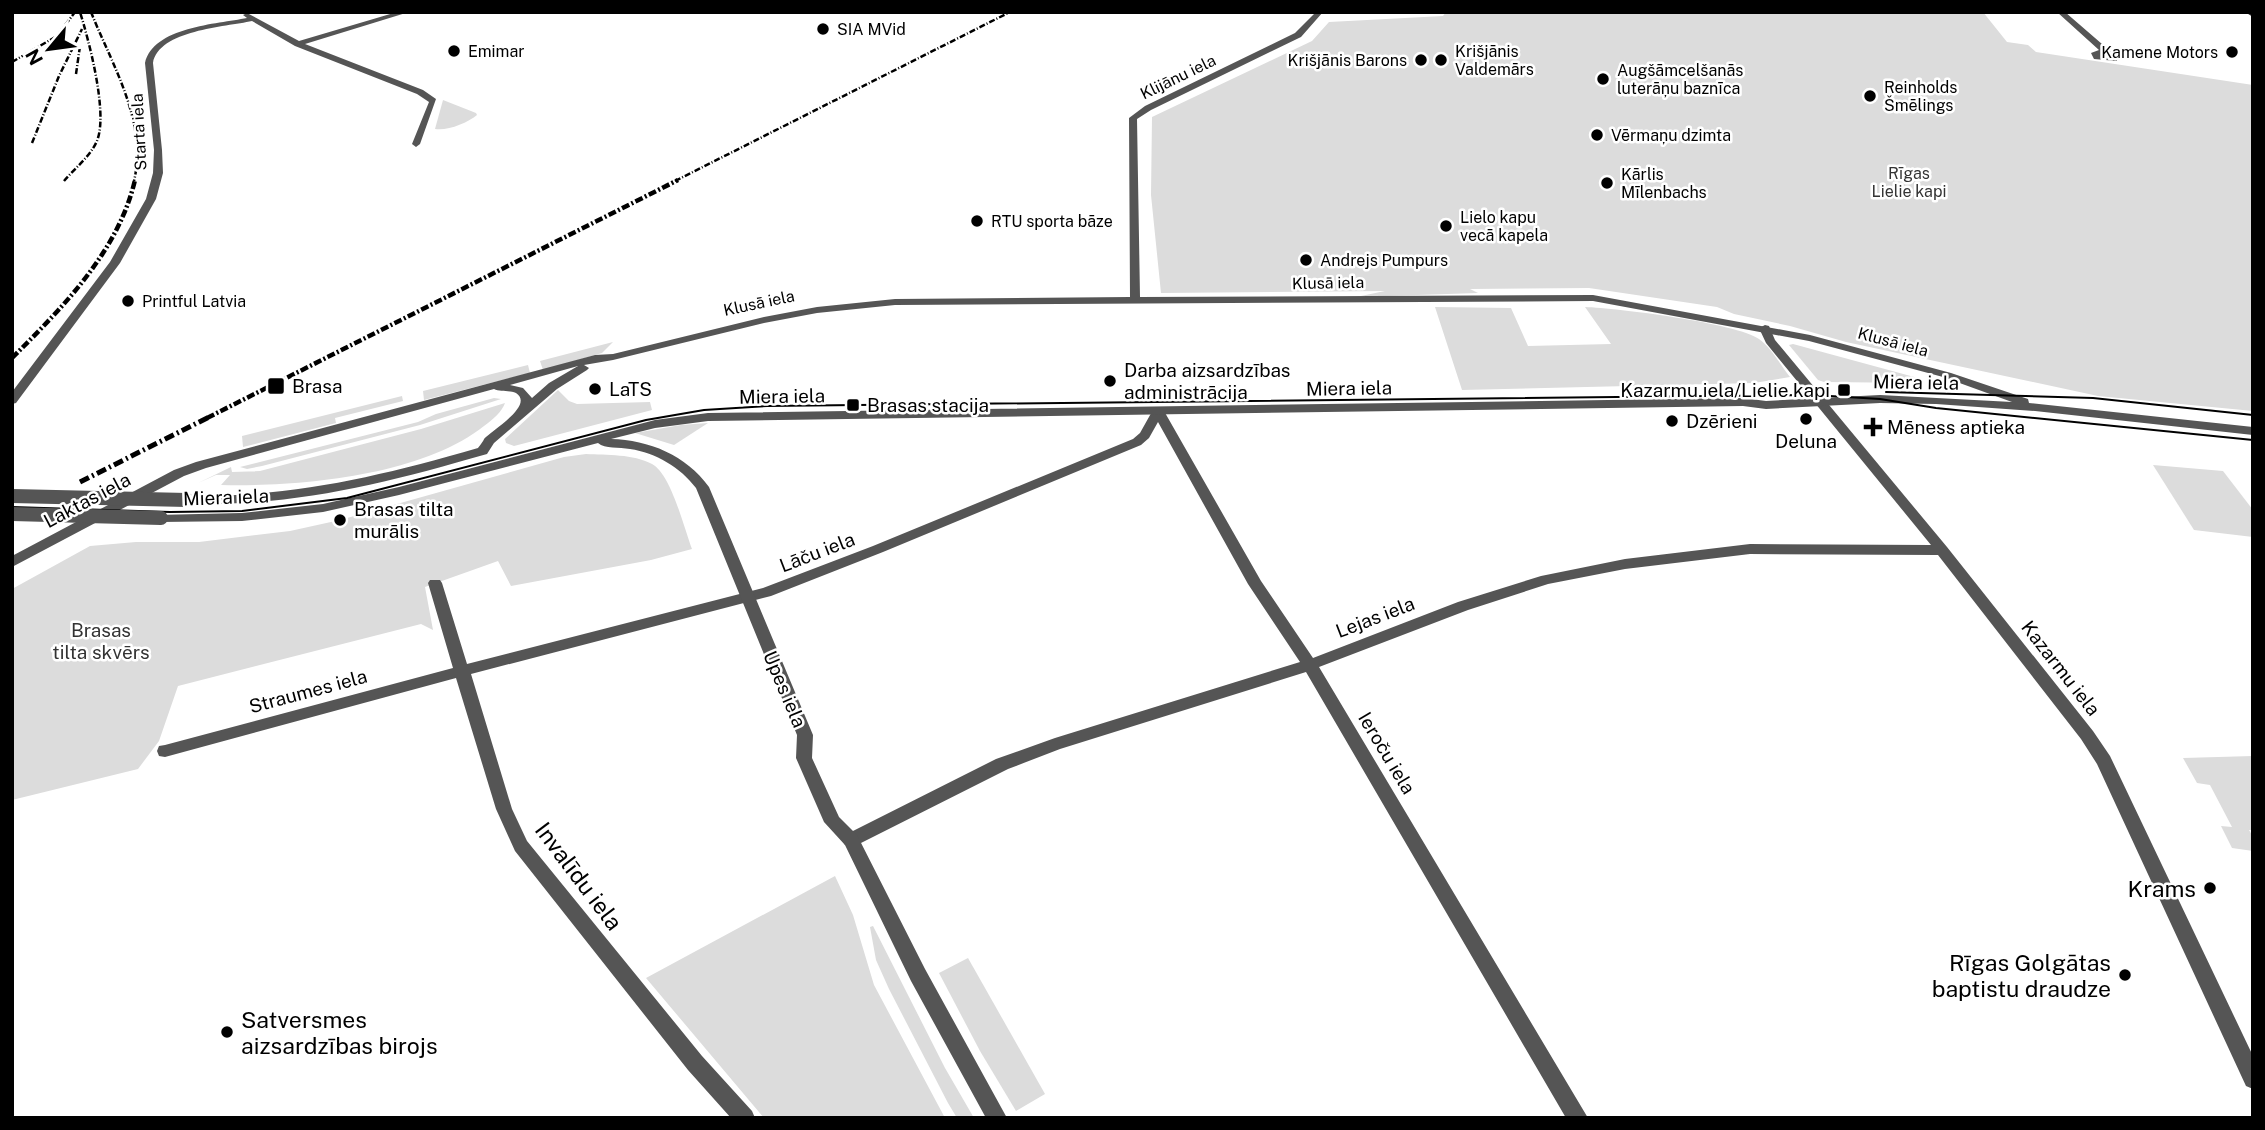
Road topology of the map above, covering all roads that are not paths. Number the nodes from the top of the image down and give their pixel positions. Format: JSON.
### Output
{"nodes":[{"id":1,"x":244,"y":12,"type":"edge"},
{"id":2,"x":406,"y":12,"type":"edge"},
{"id":3,"x":1320,"y":12,"type":"edge"},
{"id":4,"x":2060,"y":12,"type":"edge"},
{"id":5,"x":2248,"y":12,"type":"edge"},
{"id":6,"x":2253,"y":15,"type":"edge"},
{"id":7,"x":252,"y":19,"type":"junction"},
{"id":8,"x":298,"y":44,"type":"junction"},
{"id":9,"x":2104,"y":51,"type":"dead end"},
{"id":10,"x":415,"y":144,"type":"dead end"},
{"id":11,"x":1135,"y":301,"type":"junction"},
{"id":12,"x":1765,"y":328,"type":"junction"},
{"id":13,"x":612,"y":356,"type":"junction"},
{"id":14,"x":494,"y":387,"type":"junction"},
{"id":15,"x":12,"y":400,"type":"edge"},
{"id":16,"x":1819,"y":403,"type":"junction"},
{"id":17,"x":2035,"y":407,"type":"junction"},
{"id":18,"x":524,"y":411,"type":"junction"},
{"id":19,"x":1158,"y":411,"type":"junction"},
{"id":20,"x":2253,"y":431,"type":"edge"},
{"id":21,"x":579,"y":443,"type":"junction"},
{"id":22,"x":483,"y":451,"type":"junction"},
{"id":23,"x":510,"y":461,"type":"junction"},
{"id":24,"x":179,"y":473,"type":"joint"},
{"id":25,"x":12,"y":496,"type":"edge"},
{"id":26,"x":12,"y":514,"type":"edge"},
{"id":27,"x":1941,"y":550,"type":"junction"},
{"id":28,"x":12,"y":562,"type":"edge"},
{"id":29,"x":435,"y":583,"type":"dead end"},
{"id":30,"x":746,"y":597,"type":"junction"},
{"id":31,"x":1310,"y":665,"type":"junction"},
{"id":32,"x":461,"y":672,"type":"junction"},
{"id":33,"x":165,"y":751,"type":"dead end"},
{"id":34,"x":851,"y":840,"type":"junction"},
{"id":35,"x":2253,"y":1079,"type":"edge"},
{"id":36,"x":744,"y":1118,"type":"edge"},
{"id":37,"x":997,"y":1118,"type":"edge"},
{"id":38,"x":1577,"y":1118,"type":"edge"}],
"edges":[{"from":1,"to":7,"type":"street"},
{"from":2,"to":8,"type":"street"},
{"from":3,"to":11,"type":"street","name":"Klijānu iela"},
{"from":4,"to":9,"type":"street"},
{"from":5,"to":6,"type":"main road"},
{"from":7,"to":8,"type":"street"},
{"from":7,"to":15,"type":"street","name":"Starta iela"},
{"from":8,"to":10,"type":"street"},
{"from":11,"to":12,"type":"street","name":"Klusā iela"},
{"from":11,"to":13,"type":"street","name":"Klusā iela"},
{"from":12,"to":16,"type":"street","name":"Kazarmu iela"},
{"from":12,"to":17,"type":"street","name":"Klusā iela"},
{"from":13,"to":14,"type":"street","name":"Klusā iela"},
{"from":13,"to":18,"type":"street","name":"Klusā iela"},
{"from":14,"to":18,"type":"street"},
{"from":14,"to":24,"type":"street","name":"Klusā iela"},
{"from":16,"to":17,"type":"street","name":"Miera iela"},
{"from":16,"to":19,"type":"street","name":"Miera iela"},
{"from":16,"to":27,"type":"street","name":"Kazarmu iela"},
{"from":17,"to":20,"type":"street","name":"Miera iela"},
{"from":18,"to":22,"type":"street","name":"Klusā iela"},
{"from":19,"to":21,"type":"street","name":"Miera iela"},
{"from":19,"to":30,"type":"street","name":"Lāču iela"},
{"from":19,"to":31,"type":"street","name":"Ieroču iela"},
{"from":21,"to":23,"type":"street","name":"Miera iela"},
{"from":21,"to":30,"type":"street","name":"Upes iela"},
{"from":22,"to":23,"type":"street"},
{"from":22,"to":25,"type":"street","name":"Miera iela","bridge":true},
{"from":23,"to":26,"type":"street","name":"Miera iela","bridge":true},
{"from":24,"to":28,"type":"street","name":"Laktas iela"},
{"from":27,"to":31,"type":"street","name":"Lejas iela"},
{"from":27,"to":35,"type":"street","name":"Kazarmu iela"},
{"from":29,"to":32,"type":"street","name":"Invalīdu iela"},
{"from":30,"to":32,"type":"street","name":"Lāču iela"},
{"from":30,"to":34,"type":"street","name":"Upes iela"},
{"from":31,"to":34,"type":"street","name":"Lejas iela"},
{"from":31,"to":38,"type":"street","name":"Ieroču iela"},
{"from":32,"to":33,"type":"street","name":"Straumes iela"},
{"from":32,"to":36,"type":"street","name":"Invalīdu iela"},
{"from":34,"to":37,"type":"street","name":"Upes iela"}]}
